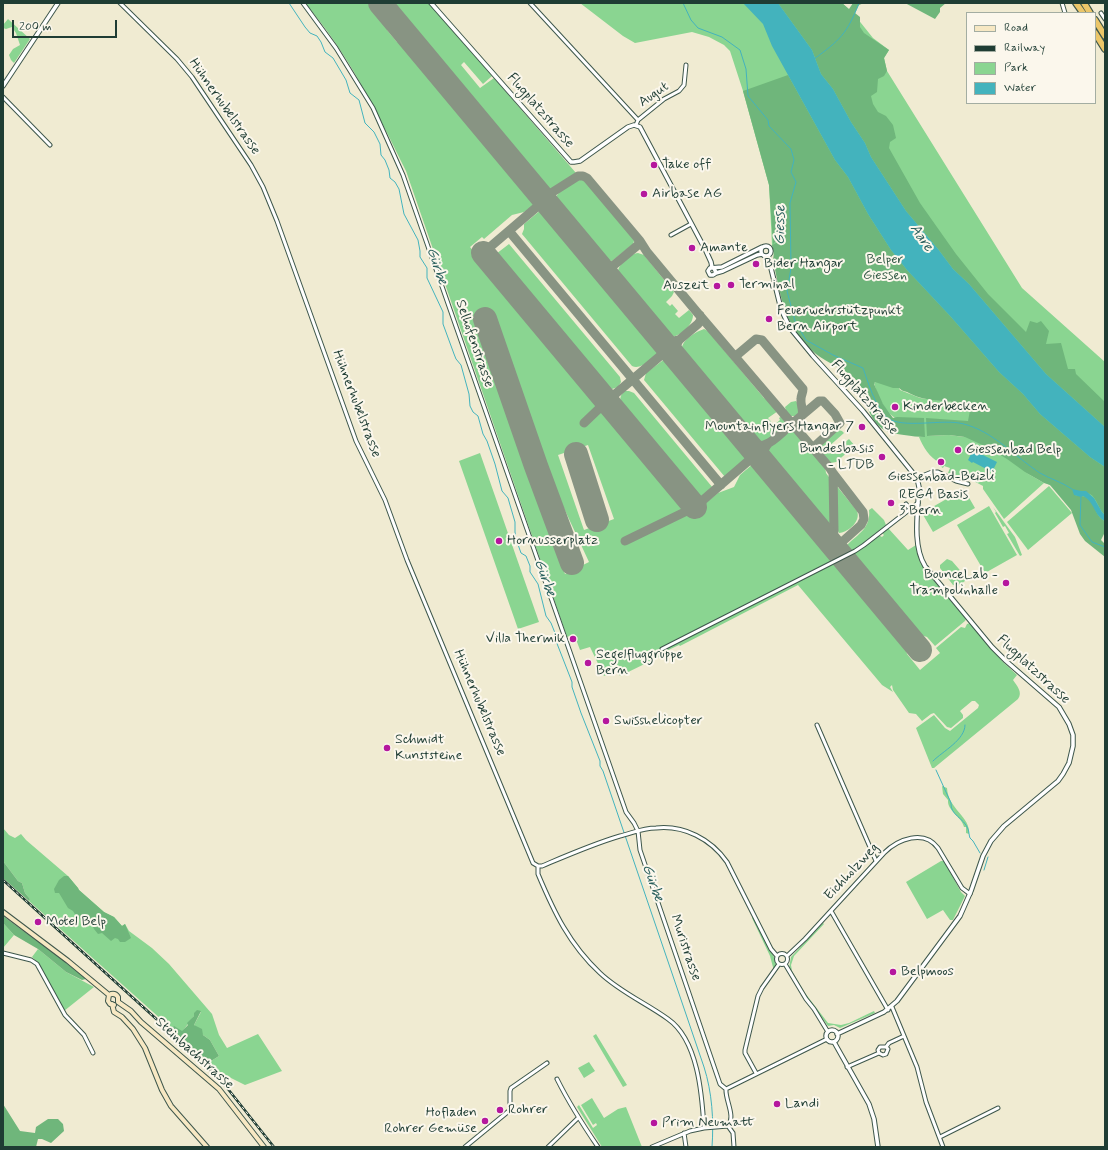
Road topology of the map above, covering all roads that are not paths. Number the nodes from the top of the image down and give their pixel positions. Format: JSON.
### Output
{"nodes":[{"id":1,"x":58,"y":3,"type":"edge"},
{"id":2,"x":120,"y":3,"type":"edge"},
{"id":3,"x":303,"y":3,"type":"edge"},
{"id":4,"x":431,"y":3,"type":"edge"},
{"id":5,"x":530,"y":3,"type":"edge"},
{"id":6,"x":1076,"y":3,"type":"edge"},
{"id":7,"x":1084,"y":3,"type":"edge"},
{"id":8,"x":1082,"y":12,"type":"edge"},
{"id":9,"x":1089,"y":12,"type":"edge"},
{"id":10,"x":1101,"y":13,"type":"dead end"},
{"id":11,"x":1105,"y":19,"type":"edge"},
{"id":12,"x":1096,"y":22,"type":"edge"},
{"id":13,"x":1096,"y":34,"type":"edge"},
{"id":14,"x":1105,"y":36,"type":"edge"},
{"id":15,"x":1105,"y":49,"type":"edge"},
{"id":16,"x":686,"y":66,"type":"dead end"},
{"id":17,"x":3,"y":86,"type":"edge"},
{"id":18,"x":3,"y":97,"type":"edge"},
{"id":19,"x":638,"y":120,"type":"junction"},
{"id":20,"x":636,"y":125,"type":"junction"},
{"id":21,"x":50,"y":145,"type":"dead end"},
{"id":22,"x":691,"y":224,"type":"junction"},
{"id":23,"x":671,"y":235,"type":"dead end"},
{"id":24,"x":762,"y":247,"type":"junction"},
{"id":25,"x":762,"y":254,"type":"junction"},
{"id":26,"x":768,"y":256,"type":"junction"},
{"id":27,"x":713,"y":268,"type":"junction"},
{"id":28,"x":716,"y":273,"type":"junction"},
{"id":29,"x":917,"y":478,"type":"junction"},
{"id":30,"x":968,"y":484,"type":"dead end"},
{"id":31,"x":918,"y":503,"type":"junction"},
{"id":32,"x":906,"y":504,"type":"dead end"},
{"id":33,"x":910,"y":509,"type":"junction"},
{"id":34,"x":662,"y":648,"type":"dead end"},
{"id":35,"x":583,"y":687,"type":"joint"},
{"id":36,"x":817,"y":725,"type":"dead end"},
{"id":37,"x":638,"y":831,"type":"junction"},
{"id":38,"x":876,"y":861,"type":"junction"},
{"id":39,"x":537,"y":866,"type":"junction"},
{"id":40,"x":970,"y":894,"type":"junction"},
{"id":41,"x":831,"y":911,"type":"junction"},
{"id":42,"x":3,"y":912,"type":"edge"},
{"id":43,"x":3,"y":952,"type":"edge"},
{"id":44,"x":777,"y":956,"type":"junction"},
{"id":45,"x":787,"y":956,"type":"junction"},
{"id":46,"x":779,"y":964,"type":"junction"},
{"id":47,"x":785,"y":964,"type":"junction"},
{"id":48,"x":110,"y":995,"type":"junction"},
{"id":49,"x":118,"y":1002,"type":"junction"},
{"id":50,"x":112,"y":1004,"type":"junction"},
{"id":51,"x":892,"y":1007,"type":"junction"},
{"id":52,"x":888,"y":1010,"type":"junction"},
{"id":53,"x":828,"y":1032,"type":"junction"},
{"id":54,"x":837,"y":1034,"type":"junction"},
{"id":55,"x":904,"y":1036,"type":"junction"},
{"id":56,"x":826,"y":1039,"type":"junction"},
{"id":57,"x":834,"y":1042,"type":"junction"},
{"id":58,"x":886,"y":1046,"type":"junction"},
{"id":59,"x":93,"y":1053,"type":"dead end"},
{"id":60,"x":879,"y":1053,"type":"junction"},
{"id":61,"x":547,"y":1063,"type":"dead end"},
{"id":62,"x":848,"y":1067,"type":"junction"},
{"id":63,"x":756,"y":1073,"type":"junction"},
{"id":64,"x":558,"y":1079,"type":"dead end"},
{"id":65,"x":726,"y":1089,"type":"junction"},
{"id":66,"x":998,"y":1108,"type":"dead end"},
{"id":67,"x":578,"y":1118,"type":"junction"},
{"id":68,"x":728,"y":1126,"type":"junction"},
{"id":69,"x":704,"y":1128,"type":"junction"},
{"id":70,"x":684,"y":1133,"type":"junction"},
{"id":71,"x":940,"y":1137,"type":"junction"},
{"id":72,"x":595,"y":1143,"type":"junction"},
{"id":73,"x":207,"y":1147,"type":"edge"},
{"id":74,"x":264,"y":1147,"type":"edge"},
{"id":75,"x":465,"y":1147,"type":"edge"},
{"id":76,"x":548,"y":1147,"type":"edge"},
{"id":77,"x":592,"y":1147,"type":"edge"},
{"id":78,"x":598,"y":1147,"type":"edge"},
{"id":79,"x":652,"y":1147,"type":"edge"},
{"id":80,"x":686,"y":1147,"type":"edge"},
{"id":81,"x":734,"y":1147,"type":"edge"},
{"id":82,"x":878,"y":1147,"type":"edge"},
{"id":83,"x":943,"y":1147,"type":"edge"}],
"edges":[{"from":1,"to":17,"type":"street"},
{"from":2,"to":39,"type":"street","name":"Hühnerhubelstrasse"},
{"from":3,"to":35,"type":"street","name":"Selhofenstrasse"},
{"from":4,"to":20,"type":"street","name":"Flugplatzstrasse"},
{"from":5,"to":19,"type":"street"},
{"from":6,"to":8,"type":"highway"},
{"from":7,"to":9,"type":"highway"},
{"from":10,"to":11,"type":"street"},
{"from":12,"to":14,"type":"highway"},
{"from":13,"to":15,"type":"highway"},
{"from":16,"to":19,"type":"street","name":"Augut"},
{"from":18,"to":21,"type":"street"},
{"from":19,"to":20,"type":"street"},
{"from":20,"to":22,"type":"street"},
{"from":22,"to":23,"type":"street"},
{"from":22,"to":27,"type":"street"},
{"from":24,"to":25,"type":"street"},
{"from":24,"to":26,"type":"street"},
{"from":24,"to":27,"type":"street"},
{"from":25,"to":26,"type":"street"},
{"from":25,"to":28,"type":"street"},
{"from":26,"to":29,"type":"street","name":"Flugplatzstrasse"},
{"from":27,"to":28,"type":"street"},
{"from":27,"to":28,"type":"street"},
{"from":29,"to":30,"type":"street"},
{"from":29,"to":31,"type":"street","name":"Flugplatzstrasse"},
{"from":31,"to":33,"type":"street"},
{"from":31,"to":40,"type":"street","name":"Flugplatzstrasse"},
{"from":32,"to":33,"type":"street"},
{"from":33,"to":34,"type":"street"},
{"from":35,"to":37,"type":"street","name":"Muristrasse"},
{"from":36,"to":38,"type":"street"},
{"from":37,"to":39,"type":"street"},
{"from":37,"to":44,"type":"street"},
{"from":37,"to":65,"type":"street","name":"Muristrasse"},
{"from":38,"to":40,"type":"street","name":"Eichholzweg"},
{"from":38,"to":41,"type":"street","name":"Eichholzweg"},
{"from":39,"to":69,"type":"street","name":"Hühnerhubelstrasse"},
{"from":40,"to":51,"type":"street","name":"Flugplatzstrasse"},
{"from":41,"to":45,"type":"street","name":"Eichholzweg"},
{"from":41,"to":52,"type":"street"},
{"from":42,"to":48,"type":"main road","name":"Steinbachstrasse"},
{"from":43,"to":59,"type":"street"},
{"from":44,"to":45,"type":"street"},
{"from":44,"to":46,"type":"street"},
{"from":45,"to":47,"type":"street"},
{"from":46,"to":47,"type":"street"},
{"from":46,"to":63,"type":"street"},
{"from":47,"to":53,"type":"street"},
{"from":48,"to":49,"type":"main road","name":"Steinbachstrasse"},
{"from":48,"to":50,"type":"main road"},
{"from":49,"to":50,"type":"main road"},
{"from":49,"to":74,"type":"main road","name":"Steinbachstrasse"},
{"from":50,"to":73,"type":"main road"},
{"from":51,"to":52,"type":"street","name":"Flugplatzstrasse"},
{"from":51,"to":55,"type":"street"},
{"from":52,"to":54,"type":"street","name":"Flugplatzstrasse"},
{"from":53,"to":54,"type":"street"},
{"from":53,"to":56,"type":"street"},
{"from":54,"to":57,"type":"street"},
{"from":55,"to":58,"type":"street"},
{"from":55,"to":71,"type":"street"},
{"from":56,"to":57,"type":"street"},
{"from":56,"to":63,"type":"street"},
{"from":57,"to":62,"type":"street"},
{"from":58,"to":60,"type":"street"},
{"from":58,"to":60,"type":"street"},
{"from":60,"to":62,"type":"street"},
{"from":61,"to":75,"type":"street"},
{"from":62,"to":82,"type":"street"},
{"from":63,"to":65,"type":"street"},
{"from":64,"to":67,"type":"street"},
{"from":65,"to":68,"type":"street","name":"Muristrasse"},
{"from":66,"to":71,"type":"street"},
{"from":67,"to":72,"type":"street"},
{"from":67,"to":76,"type":"street"},
{"from":68,"to":69,"type":"street"},
{"from":68,"to":81,"type":"street","name":"Muristrasse"},
{"from":69,"to":70,"type":"street"},
{"from":70,"to":79,"type":"street"},
{"from":70,"to":80,"type":"street"},
{"from":71,"to":83,"type":"street"},
{"from":72,"to":77,"type":"street"},
{"from":72,"to":78,"type":"street"}]}
